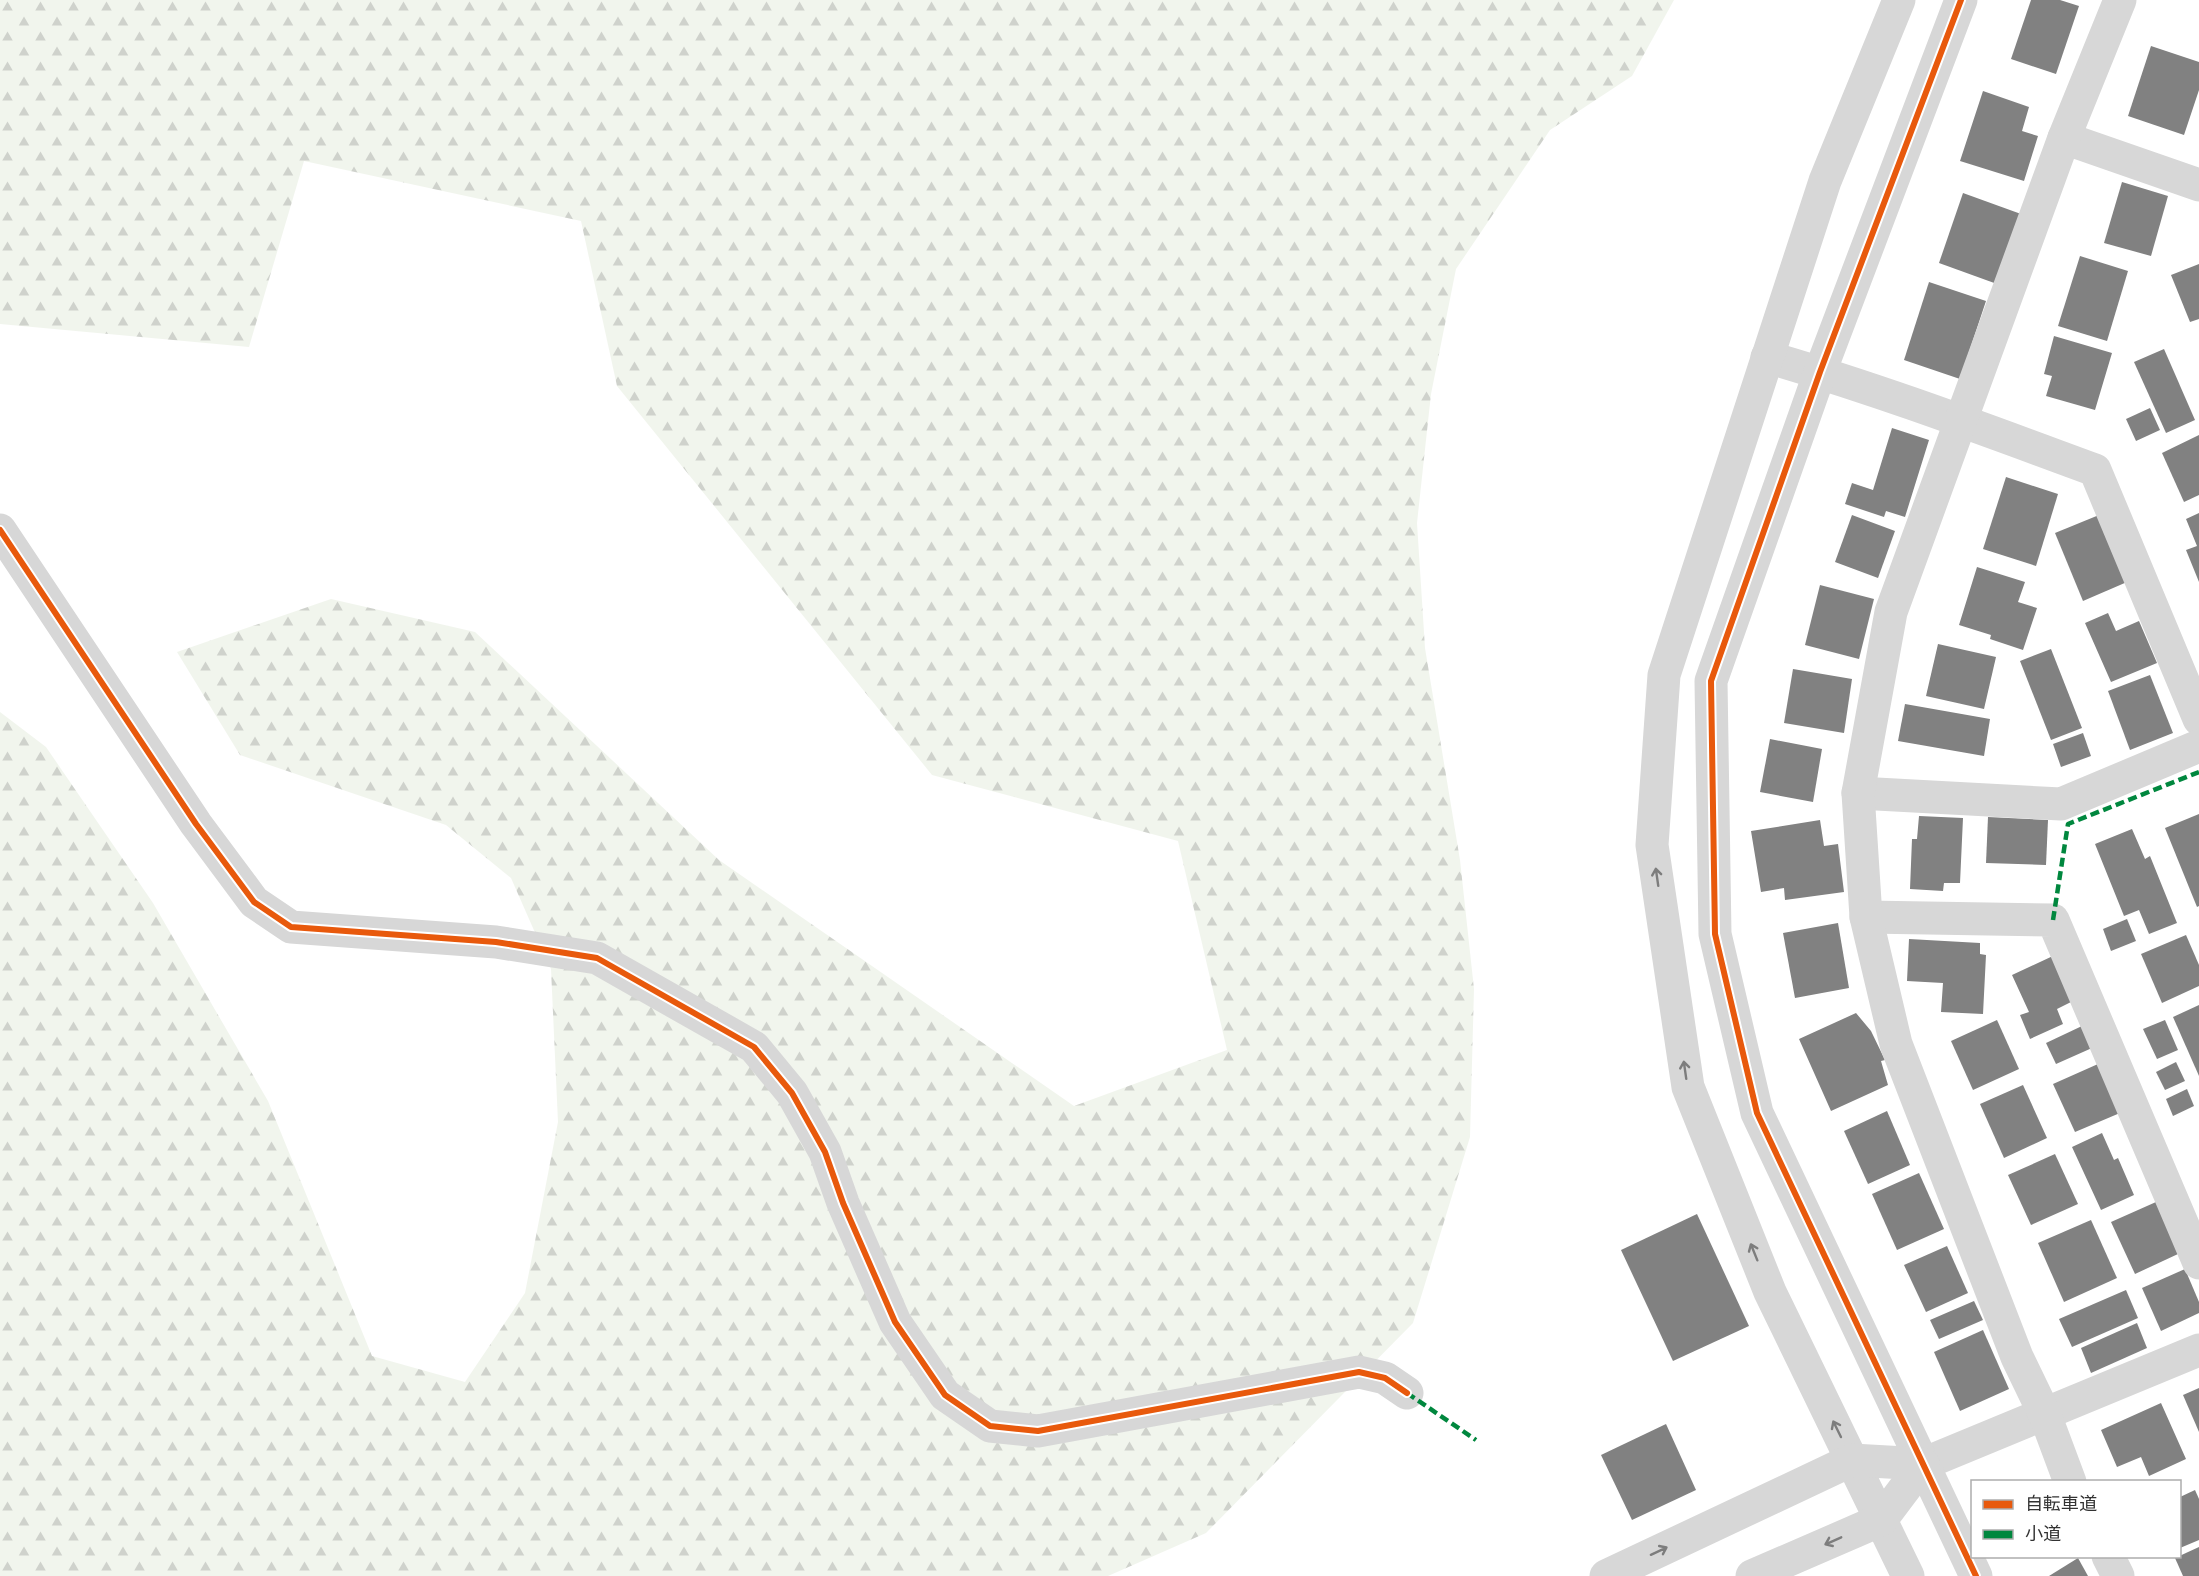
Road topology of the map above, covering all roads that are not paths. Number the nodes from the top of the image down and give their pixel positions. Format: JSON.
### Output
{"nodes":[{"id":1,"x":1899,"y":0,"type":"edge"},
{"id":2,"x":1961,"y":0,"type":"edge"},
{"id":3,"x":2120,"y":0,"type":"edge"},
{"id":4,"x":2064,"y":138,"type":"junction"},
{"id":5,"x":2199,"y":185,"type":"edge"},
{"id":6,"x":1767,"y":357,"type":"junction"},
{"id":7,"x":1820,"y":372,"type":"junction"},
{"id":8,"x":1962,"y":421,"type":"junction"},
{"id":9,"x":0,"y":530,"type":"edge"},
{"id":10,"x":2199,"y":718,"type":"edge"},
{"id":11,"x":2199,"y":746,"type":"edge"},
{"id":12,"x":1858,"y":793,"type":"junction"},
{"id":13,"x":1866,"y":917,"type":"junction"},
{"id":14,"x":2199,"y":1263,"type":"edge"},
{"id":15,"x":2199,"y":1350,"type":"edge"},
{"id":16,"x":1407,"y":1393,"type":"dead end"},
{"id":17,"x":2045,"y":1415,"type":"junction"},
{"id":18,"x":1852,"y":1460,"type":"junction"},
{"id":19,"x":1923,"y":1464,"type":"junction"},
{"id":20,"x":2069,"y":1480,"type":"edge"},
{"id":21,"x":1881,"y":1520,"type":"junction"},
{"id":22,"x":2109,"y":1558,"type":"edge"},
{"id":23,"x":1606,"y":1576,"type":"edge"},
{"id":24,"x":1752,"y":1576,"type":"edge"},
{"id":25,"x":1908,"y":1576,"type":"edge"},
{"id":26,"x":1976,"y":1576,"type":"edge"},
{"id":27,"x":2118,"y":1576,"type":"edge"}],
"edges":[{"from":1,"to":6,"type":"street"},
{"from":2,"to":7,"type":"street"},
{"from":3,"to":4,"type":"street"},
{"from":4,"to":5,"type":"street"},
{"from":4,"to":8,"type":"street"},
{"from":6,"to":7,"type":"street"},
{"from":18,"to":6,"type":"street","one_way":true},
{"from":7,"to":8,"type":"street"},
{"from":7,"to":19,"type":"street"},
{"from":8,"to":10,"type":"street"},
{"from":8,"to":12,"type":"street"},
{"from":9,"to":16,"type":"street"},
{"from":11,"to":12,"type":"street"},
{"from":12,"to":13,"type":"street"},
{"from":13,"to":14,"type":"street"},
{"from":13,"to":17,"type":"street"},
{"from":15,"to":17,"type":"street"},
{"from":17,"to":19,"type":"street"},
{"from":17,"to":20,"type":"street"},
{"from":18,"to":19,"type":"street"},
{"from":18,"to":21,"type":"street"},
{"from":23,"to":18,"type":"street","one_way":true},
{"from":19,"to":21,"type":"street"},
{"from":19,"to":26,"type":"street"},
{"from":21,"to":24,"type":"street","one_way":true},
{"from":21,"to":25,"type":"street"},
{"from":22,"to":27,"type":"street"}]}
